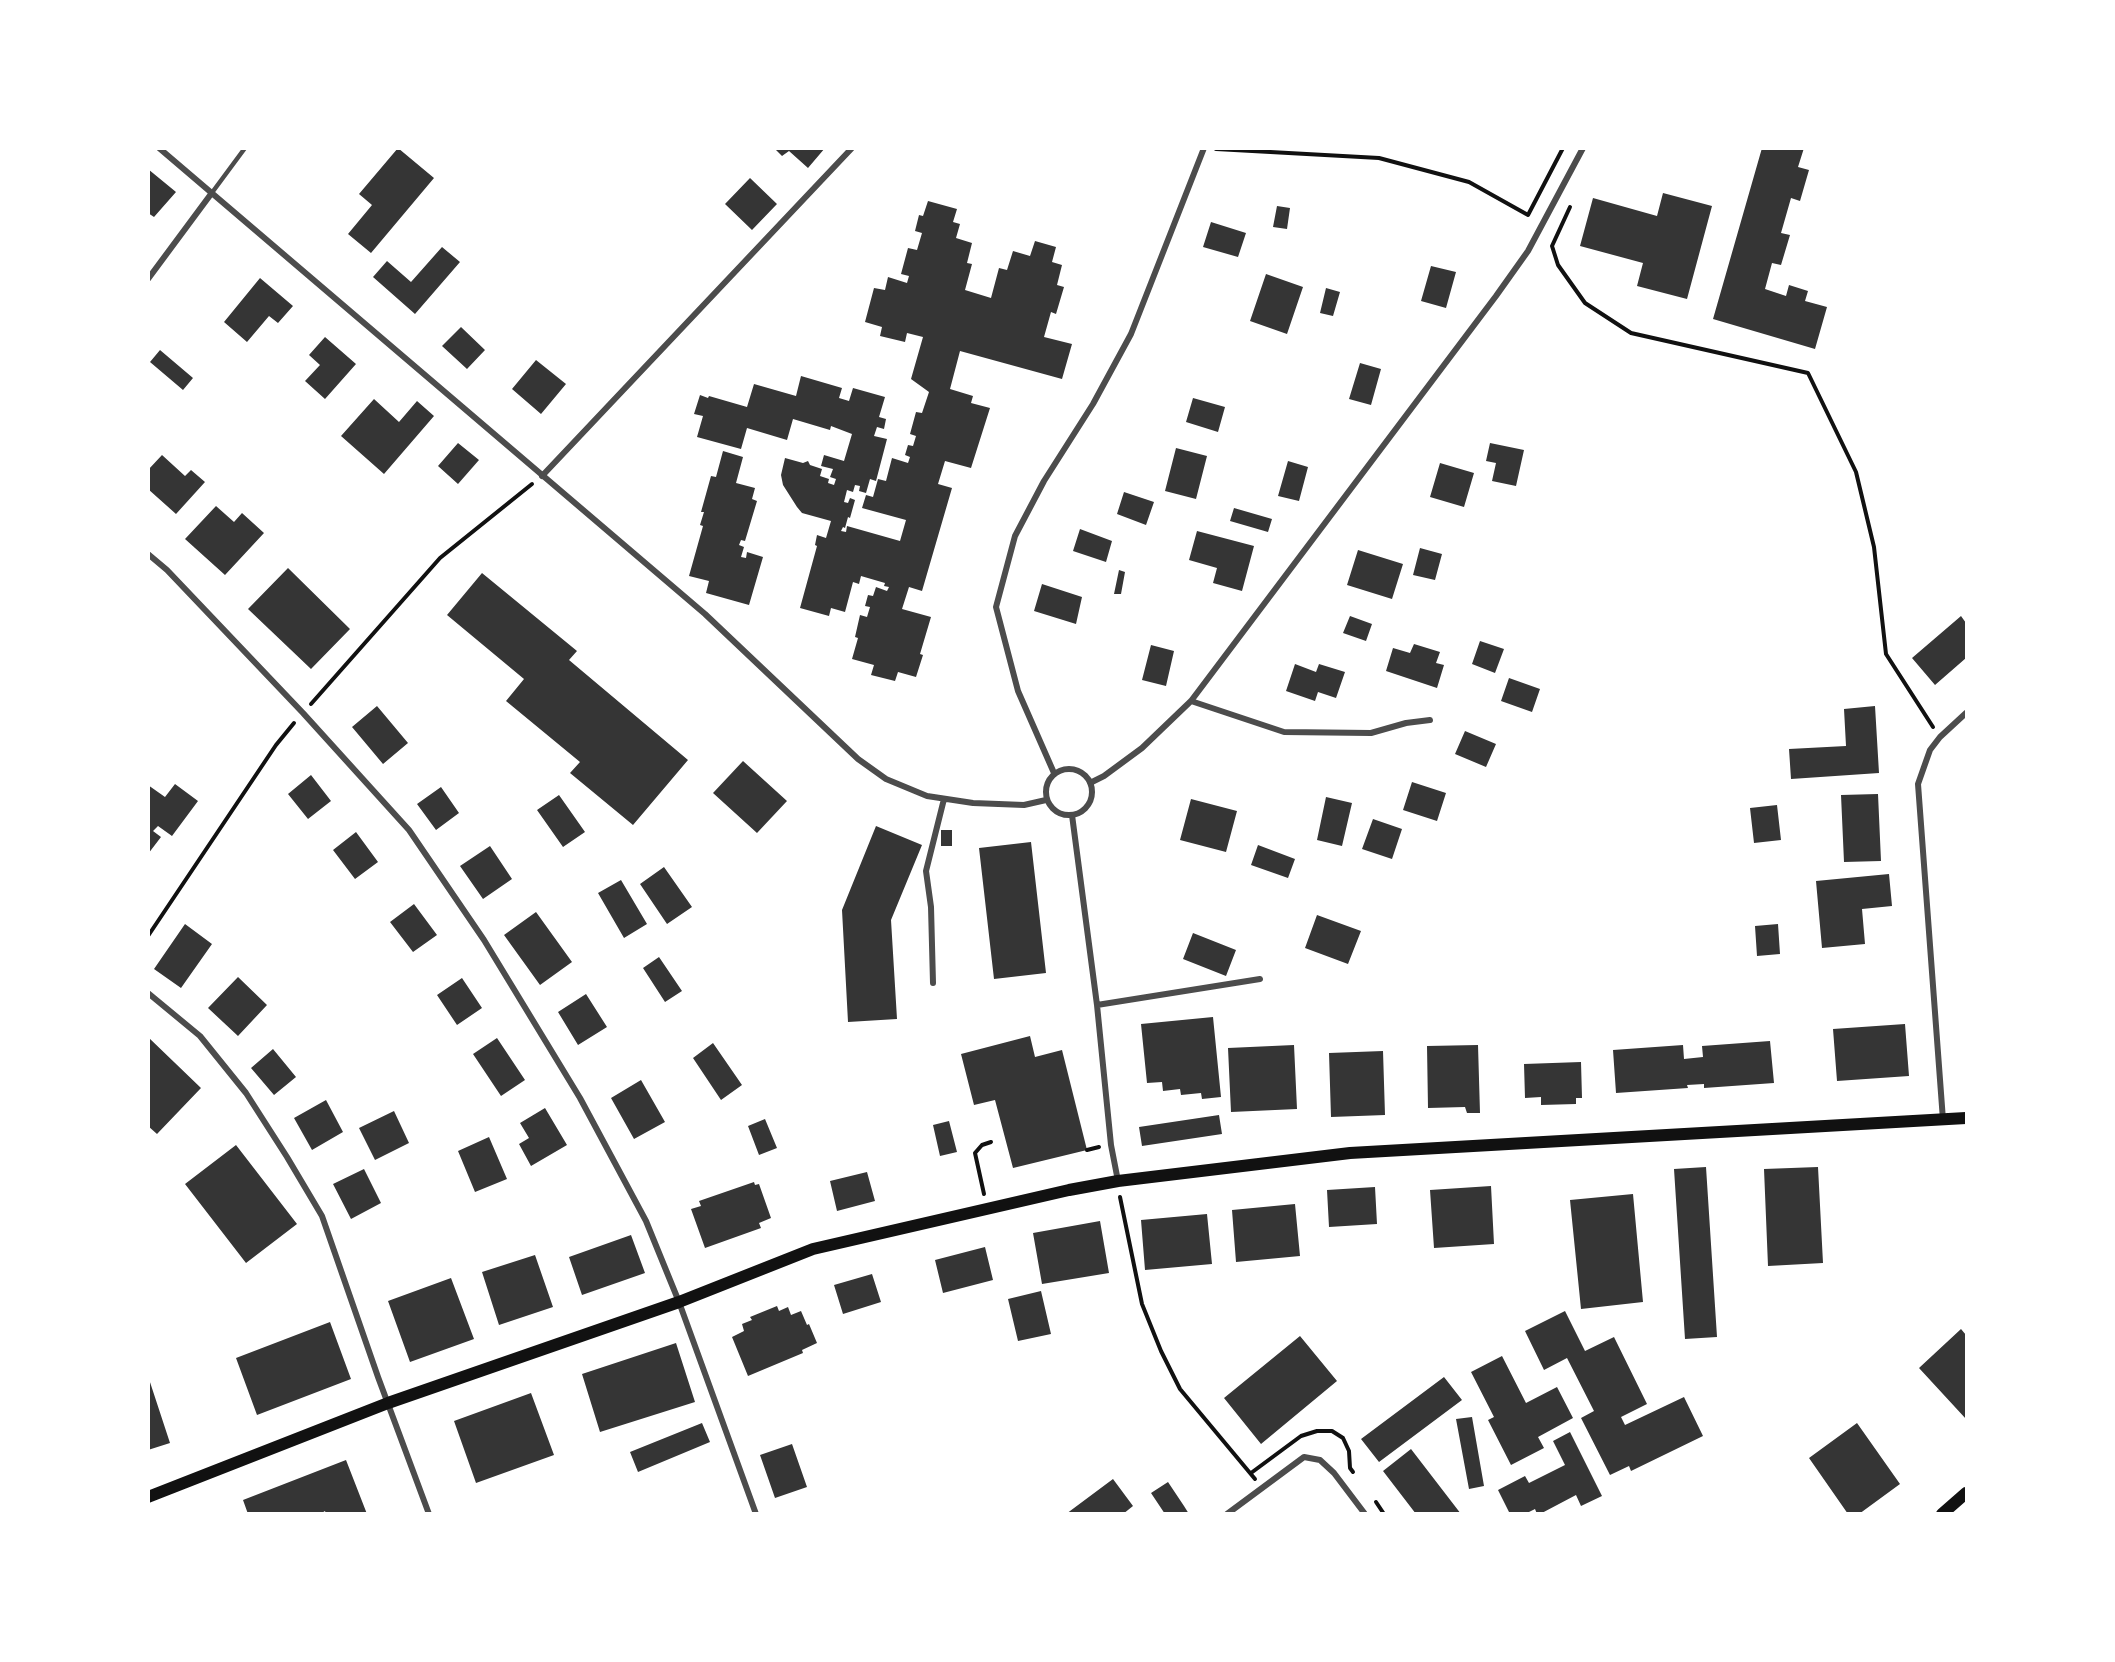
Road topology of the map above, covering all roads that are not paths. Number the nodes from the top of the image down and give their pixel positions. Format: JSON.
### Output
{"nodes":[{"id":1,"x":159,"y":148,"type":"edge"},
{"id":2,"x":245,"y":148,"type":"edge"},
{"id":3,"x":852,"y":148,"type":"edge"},
{"id":4,"x":1204,"y":148,"type":"edge"},
{"id":5,"x":1583,"y":148,"type":"edge"},
{"id":6,"x":211,"y":194,"type":"junction"},
{"id":7,"x":148,"y":279,"type":"edge"},
{"id":8,"x":542,"y":476,"type":"junction"},
{"id":9,"x":148,"y":554,"type":"edge"},
{"id":10,"x":1191,"y":701,"type":"junction"},
{"id":11,"x":1966,"y":713,"type":"edge"},
{"id":12,"x":1430,"y":720,"type":"dead end"},
{"id":13,"x":1054,"y":773,"type":"junction"},
{"id":14,"x":1090,"y":783,"type":"junction"},
{"id":15,"x":944,"y":799,"type":"junction"},
{"id":16,"x":1046,"y":800,"type":"junction"},
{"id":17,"x":1072,"y":815,"type":"junction"},
{"id":18,"x":1260,"y":979,"type":"dead end"},
{"id":19,"x":933,"y":982,"type":"dead end"},
{"id":20,"x":148,"y":993,"type":"edge"},
{"id":21,"x":1097,"y":1005,"type":"junction"},
{"id":22,"x":1966,"y":1118,"type":"edge"},
{"id":23,"x":1943,"y":1120,"type":"junction"},
{"id":24,"x":1118,"y":1181,"type":"junction"},
{"id":25,"x":679,"y":1302,"type":"junction"},
{"id":26,"x":388,"y":1403,"type":"junction"},
{"id":27,"x":1966,"y":1493,"type":"edge"},
{"id":28,"x":148,"y":1497,"type":"edge"},
{"id":29,"x":429,"y":1514,"type":"edge"},
{"id":30,"x":756,"y":1514,"type":"edge"},
{"id":31,"x":1227,"y":1514,"type":"edge"},
{"id":32,"x":1365,"y":1514,"type":"edge"},
{"id":33,"x":1942,"y":1514,"type":"edge"}],
"edges":[{"from":1,"to":6,"type":"street"},
{"from":2,"to":6,"type":"lane"},
{"from":3,"to":8,"type":"street"},
{"from":4,"to":13,"type":"street"},
{"from":5,"to":10,"type":"street"},
{"from":6,"to":7,"type":"street"},
{"from":6,"to":8,"type":"street"},
{"from":8,"to":15,"type":"street"},
{"from":9,"to":25,"type":"street"},
{"from":10,"to":12,"type":"street"},
{"from":10,"to":14,"type":"street"},
{"from":11,"to":23,"type":"street"},
{"from":13,"to":14,"type":"street"},
{"from":13,"to":16,"type":"street"},
{"from":14,"to":17,"type":"street"},
{"from":15,"to":16,"type":"street"},
{"from":15,"to":19,"type":"street"},
{"from":16,"to":17,"type":"street"},
{"from":17,"to":21,"type":"street"},
{"from":18,"to":21,"type":"street"},
{"from":20,"to":26,"type":"street"},
{"from":21,"to":24,"type":"street"},
{"from":22,"to":23,"type":"main road"},
{"from":23,"to":24,"type":"main road"},
{"from":24,"to":25,"type":"main road"},
{"from":25,"to":26,"type":"main road"},
{"from":25,"to":30,"type":"street"},
{"from":26,"to":28,"type":"main road"},
{"from":26,"to":29,"type":"street"},
{"from":27,"to":33,"type":"main road"},
{"from":31,"to":32,"type":"street"}]}
